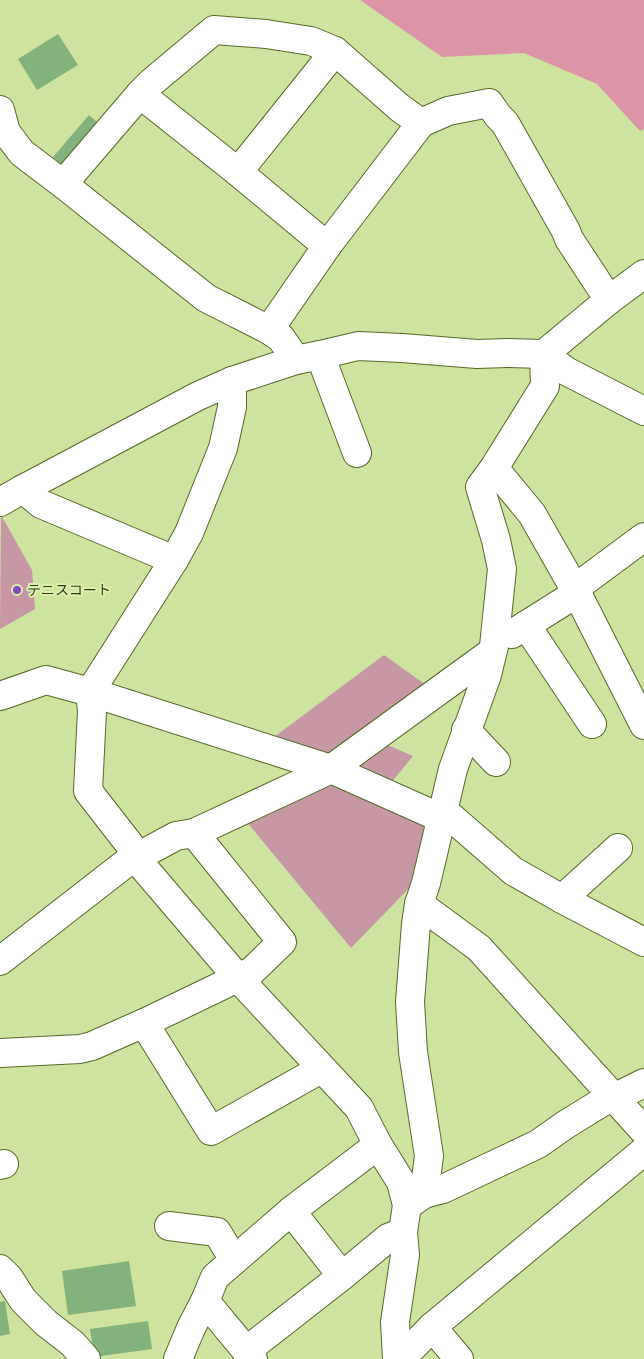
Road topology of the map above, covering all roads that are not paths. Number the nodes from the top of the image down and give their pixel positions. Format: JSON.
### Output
{"nodes":[{"id":1,"x":335,"y":51,"type":"junction"},
{"id":2,"x":140,"y":94,"type":"junction"},
{"id":3,"x":0,"y":110,"type":"edge"},
{"id":4,"x":421,"y":123,"type":"junction"},
{"id":5,"x":238,"y":172,"type":"junction"},
{"id":6,"x":63,"y":184,"type":"junction"},
{"id":7,"x":326,"y":246,"type":"junction"},
{"id":8,"x":644,"y":274,"type":"edge"},
{"id":9,"x":609,"y":300,"type":"junction"},
{"id":10,"x":269,"y":330,"type":"junction"},
{"id":11,"x":544,"y":354,"type":"junction"},
{"id":12,"x":308,"y":357,"type":"junction"},
{"id":13,"x":232,"y":381,"type":"junction"},
{"id":14,"x":644,"y":410,"type":"edge"},
{"id":15,"x":357,"y":453,"type":"dead end"},
{"id":16,"x":494,"y":468,"type":"junction"},
{"id":17,"x":24,"y":489,"type":"junction"},
{"id":18,"x":0,"y":502,"type":"edge"},
{"id":19,"x":644,"y":537,"type":"edge"},
{"id":20,"x":174,"y":560,"type":"junction"},
{"id":21,"x":576,"y":591,"type":"junction"},
{"id":22,"x":526,"y":625,"type":"junction"},
{"id":23,"x":493,"y":649,"type":"junction"},
{"id":24,"x":90,"y":692,"type":"junction"},
{"id":25,"x":0,"y":696,"type":"edge"},
{"id":26,"x":592,"y":724,"type":"dead end"},
{"id":27,"x":644,"y":726,"type":"edge"},
{"id":28,"x":466,"y":730,"type":"junction"},
{"id":29,"x":496,"y":762,"type":"dead end"},
{"id":30,"x":331,"y":769,"type":"junction"},
{"id":31,"x":442,"y":814,"type":"junction"},
{"id":32,"x":194,"y":833,"type":"junction"},
{"id":33,"x":618,"y":848,"type":"dead end"},
{"id":34,"x":137,"y":857,"type":"junction"},
{"id":35,"x":562,"y":899,"type":"junction"},
{"id":36,"x":419,"y":904,"type":"junction"},
{"id":37,"x":644,"y":942,"type":"edge"},
{"id":38,"x":0,"y":961,"type":"edge"},
{"id":39,"x":238,"y":978,"type":"junction"},
{"id":40,"x":144,"y":1023,"type":"junction"},
{"id":41,"x":0,"y":1053,"type":"edge"},
{"id":42,"x":321,"y":1069,"type":"junction"},
{"id":43,"x":644,"y":1083,"type":"edge"},
{"id":44,"x":613,"y":1097,"type":"junction"},
{"id":45,"x":644,"y":1131,"type":"edge"},
{"id":46,"x":378,"y":1145,"type":"junction"},
{"id":47,"x":644,"y":1151,"type":"edge"},
{"id":48,"x":416,"y":1199,"type":"junction"},
{"id":49,"x":291,"y":1210,"type":"junction"},
{"id":50,"x":169,"y":1226,"type":"dead end"},
{"id":51,"x":403,"y":1232,"type":"junction"},
{"id":52,"x":234,"y":1260,"type":"junction"},
{"id":53,"x":0,"y":1269,"type":"edge"},
{"id":54,"x":342,"y":1276,"type":"junction"},
{"id":55,"x":205,"y":1301,"type":"junction"},
{"id":56,"x":432,"y":1327,"type":"junction"},
{"id":57,"x":250,"y":1355,"type":"edge"},
{"id":58,"x":86,"y":1359,"type":"edge"},
{"id":59,"x":178,"y":1359,"type":"edge"},
{"id":60,"x":399,"y":1359,"type":"edge"},
{"id":61,"x":459,"y":1359,"type":"edge"}],
"edges":[{"from":1,"to":2,"type":"street"},
{"from":1,"to":4,"type":"street"},
{"from":1,"to":5,"type":"street"},
{"from":2,"to":5,"type":"street"},
{"from":2,"to":6,"type":"street"},
{"from":3,"to":6,"type":"street"},
{"from":4,"to":7,"type":"street"},
{"from":4,"to":9,"type":"street"},
{"from":5,"to":7,"type":"street"},
{"from":6,"to":10,"type":"street"},
{"from":7,"to":10,"type":"street"},
{"from":8,"to":9,"type":"street"},
{"from":9,"to":11,"type":"street"},
{"from":10,"to":12,"type":"street"},
{"from":11,"to":12,"type":"street"},
{"from":11,"to":14,"type":"street"},
{"from":11,"to":16,"type":"street"},
{"from":12,"to":13,"type":"street"},
{"from":12,"to":15,"type":"street"},
{"from":13,"to":17,"type":"street"},
{"from":13,"to":20,"type":"street"},
{"from":16,"to":21,"type":"street"},
{"from":16,"to":23,"type":"street"},
{"from":17,"to":18,"type":"street"},
{"from":17,"to":20,"type":"street"},
{"from":19,"to":21,"type":"street"},
{"from":20,"to":24,"type":"street"},
{"from":21,"to":22,"type":"street"},
{"from":21,"to":27,"type":"street"},
{"from":22,"to":23,"type":"street"},
{"from":22,"to":26,"type":"street"},
{"from":23,"to":28,"type":"street"},
{"from":23,"to":30,"type":"street"},
{"from":24,"to":25,"type":"street"},
{"from":24,"to":30,"type":"street"},
{"from":24,"to":34,"type":"street"},
{"from":28,"to":29,"type":"street"},
{"from":28,"to":31,"type":"street"},
{"from":30,"to":31,"type":"street"},
{"from":30,"to":32,"type":"street"},
{"from":31,"to":35,"type":"street"},
{"from":31,"to":36,"type":"street"},
{"from":32,"to":34,"type":"street"},
{"from":32,"to":39,"type":"street"},
{"from":33,"to":35,"type":"street"},
{"from":34,"to":38,"type":"street"},
{"from":34,"to":39,"type":"street"},
{"from":35,"to":37,"type":"street"},
{"from":36,"to":44,"type":"street"},
{"from":36,"to":48,"type":"street"},
{"from":39,"to":40,"type":"street"},
{"from":39,"to":42,"type":"street"},
{"from":40,"to":41,"type":"street"},
{"from":40,"to":42,"type":"street"},
{"from":42,"to":46,"type":"street"},
{"from":43,"to":44,"type":"street"},
{"from":44,"to":45,"type":"street"},
{"from":44,"to":48,"type":"street"},
{"from":46,"to":48,"type":"street"},
{"from":46,"to":49,"type":"street"},
{"from":47,"to":56,"type":"street"},
{"from":48,"to":51,"type":"street"},
{"from":49,"to":52,"type":"street"},
{"from":49,"to":54,"type":"street"},
{"from":50,"to":52,"type":"street"},
{"from":51,"to":54,"type":"street"},
{"from":51,"to":60,"type":"street"},
{"from":52,"to":55,"type":"street"},
{"from":53,"to":58,"type":"street"},
{"from":54,"to":57,"type":"street"},
{"from":55,"to":57,"type":"street"},
{"from":55,"to":59,"type":"street"},
{"from":56,"to":60,"type":"street"},
{"from":56,"to":61,"type":"street"}]}
